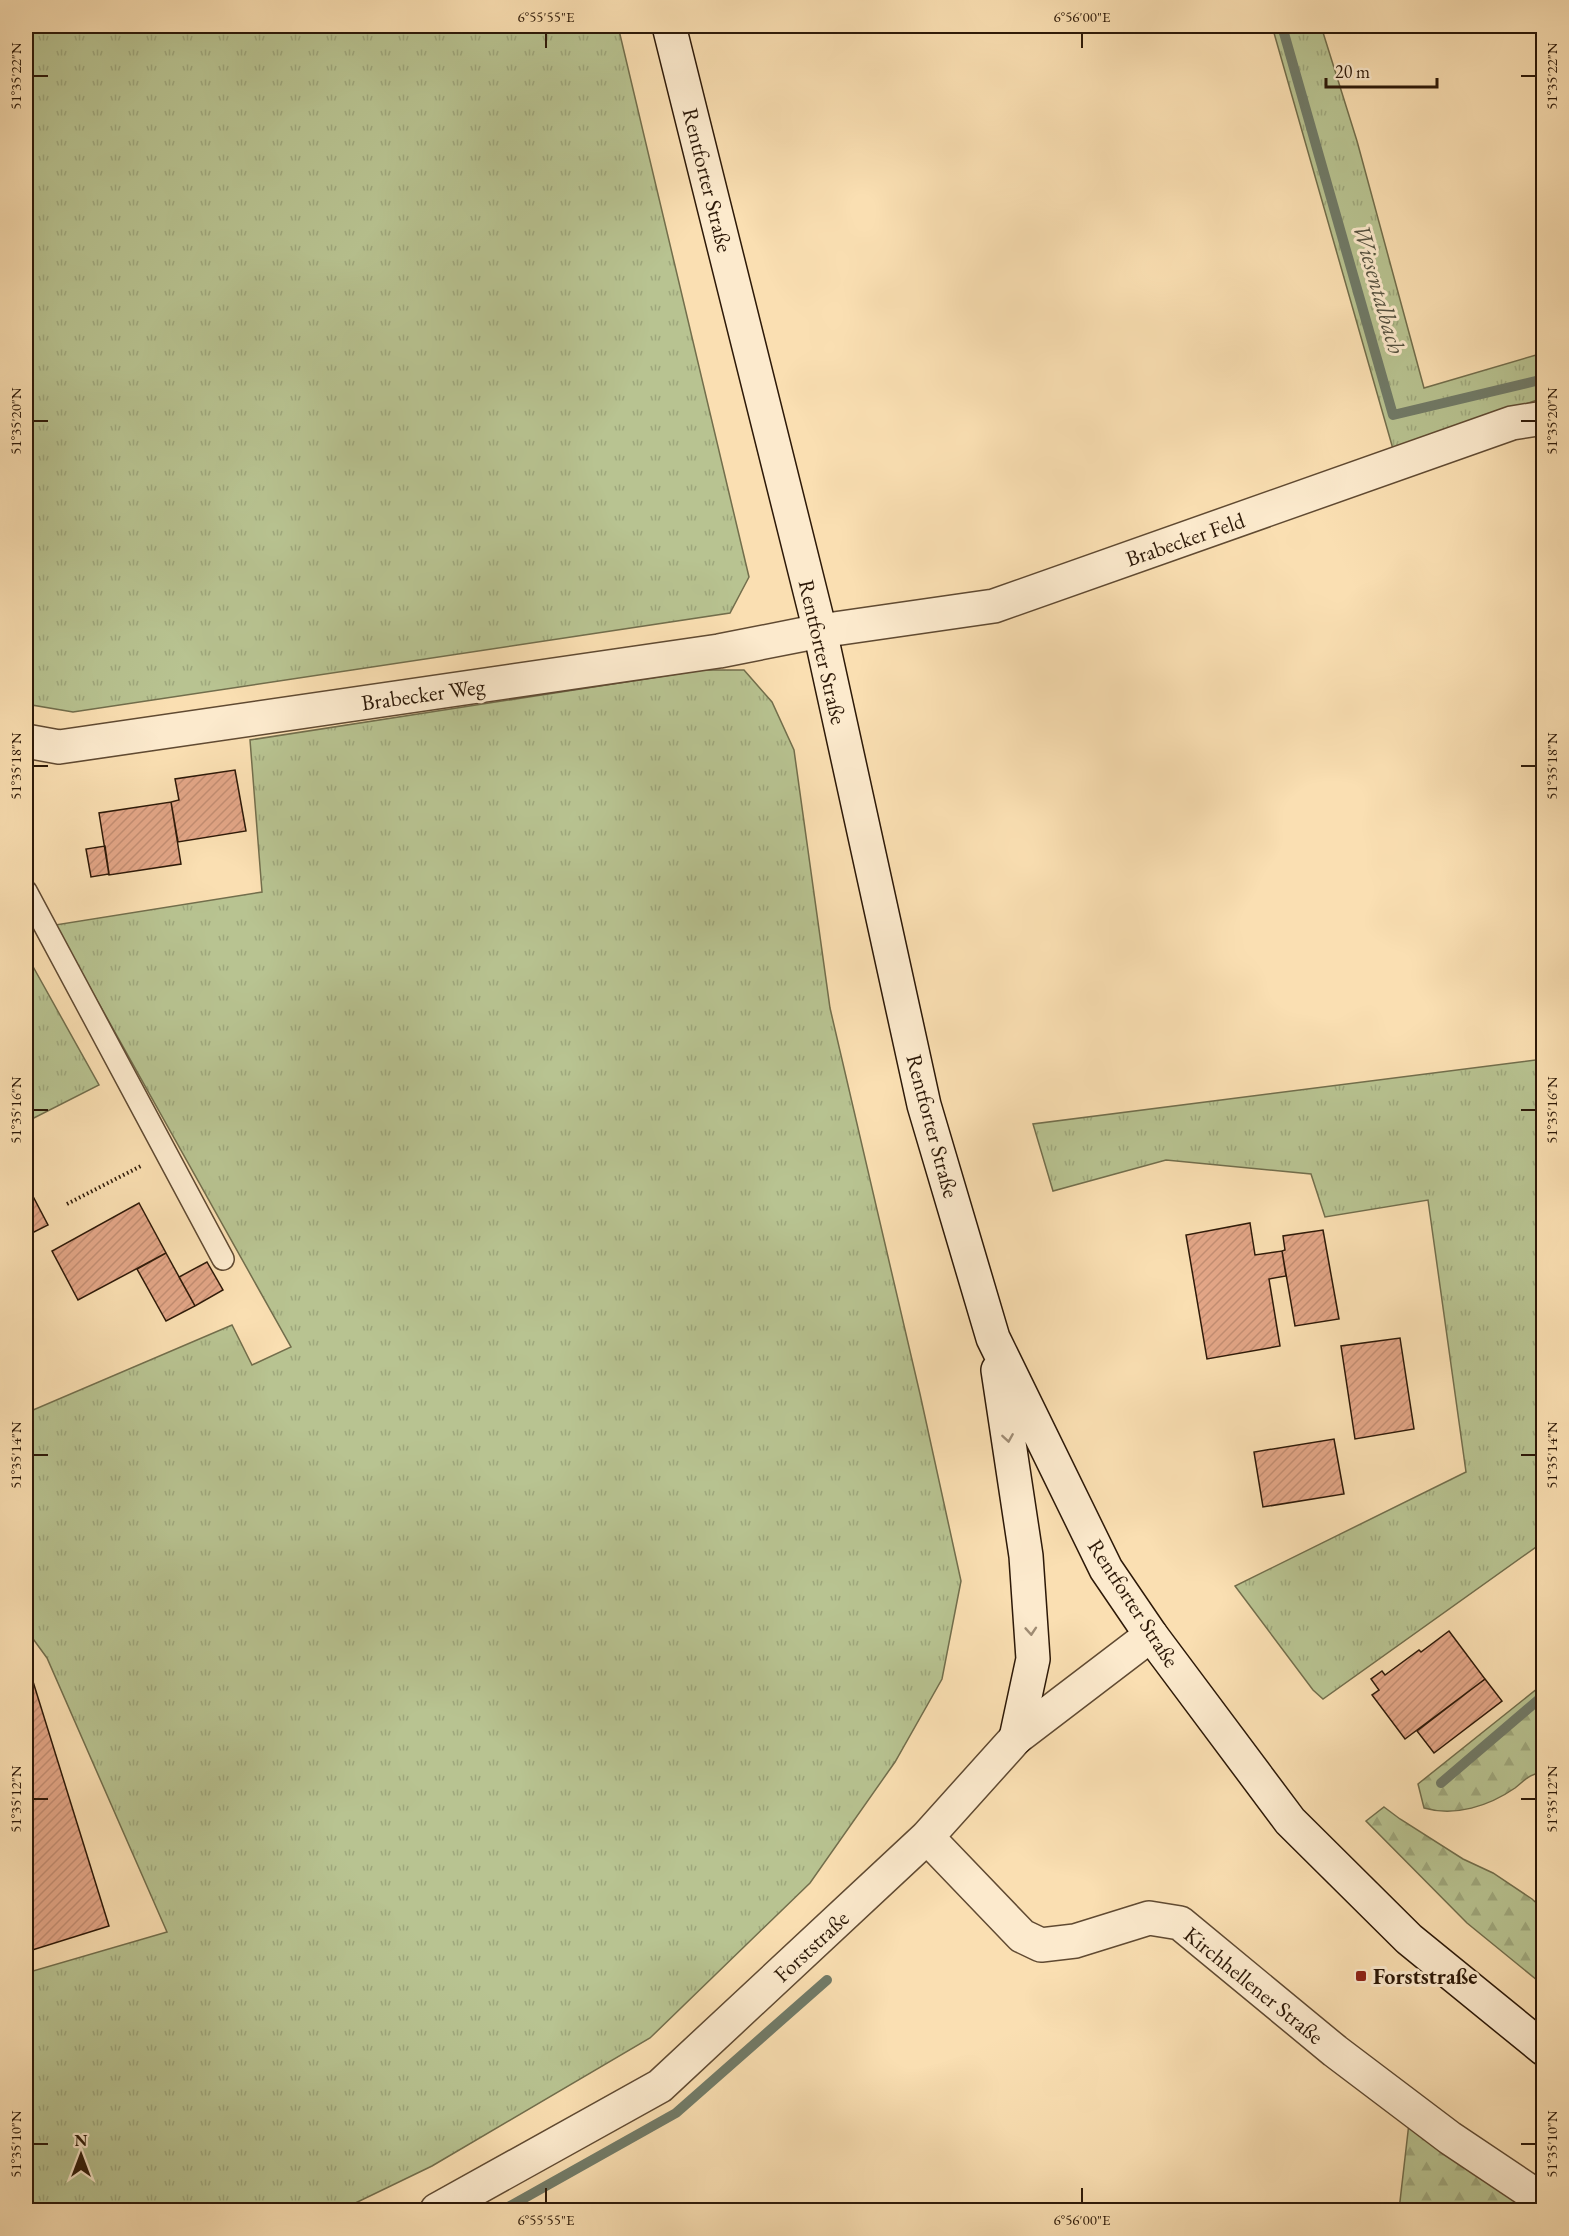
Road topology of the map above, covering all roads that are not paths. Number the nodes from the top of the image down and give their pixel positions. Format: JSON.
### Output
{"nodes":[{"id":1,"x":669,"y":26,"type":"edge"},
{"id":2,"x":1544,"y":418,"type":"edge"},
{"id":3,"x":820,"y":631,"type":"junction"},
{"id":4,"x":26,"y":741,"type":"edge"},
{"id":5,"x":26,"y":891,"type":"edge"},
{"id":6,"x":223,"y":1259,"type":"dead end"},
{"id":7,"x":993,"y":1338,"type":"junction"},
{"id":8,"x":1151,"y":1635,"type":"junction"},
{"id":9,"x":1016,"y":1738,"type":"junction"},
{"id":10,"x":927,"y":1838,"type":"junction"},
{"id":11,"x":1544,"y":2049,"type":"edge"},
{"id":12,"x":1544,"y":2202,"type":"edge"},
{"id":13,"x":437,"y":2211,"type":"edge"}],
"edges":[{"from":1,"to":3,"type":"street","name":"Rentforter Straße"},
{"from":2,"to":3,"type":"street","name":"Brabecker Feld"},
{"from":3,"to":4,"type":"street","name":"Brabecker Weg"},
{"from":3,"to":7,"type":"street","name":"Rentforter Straße"},
{"from":5,"to":6,"type":"lane"},
{"from":7,"to":8,"type":"street","name":"Rentforter Straße"},
{"from":7,"to":9,"type":"street","one_way":true},
{"from":8,"to":9,"type":"street","name":"Forststraße"},
{"from":8,"to":11,"type":"street","name":"Rentforter Straße"},
{"from":9,"to":10,"type":"street","name":"Forststraße"},
{"from":10,"to":12,"type":"street","name":"Kirchhellener Straße"},
{"from":10,"to":13,"type":"street","name":"Forststraße"}]}
